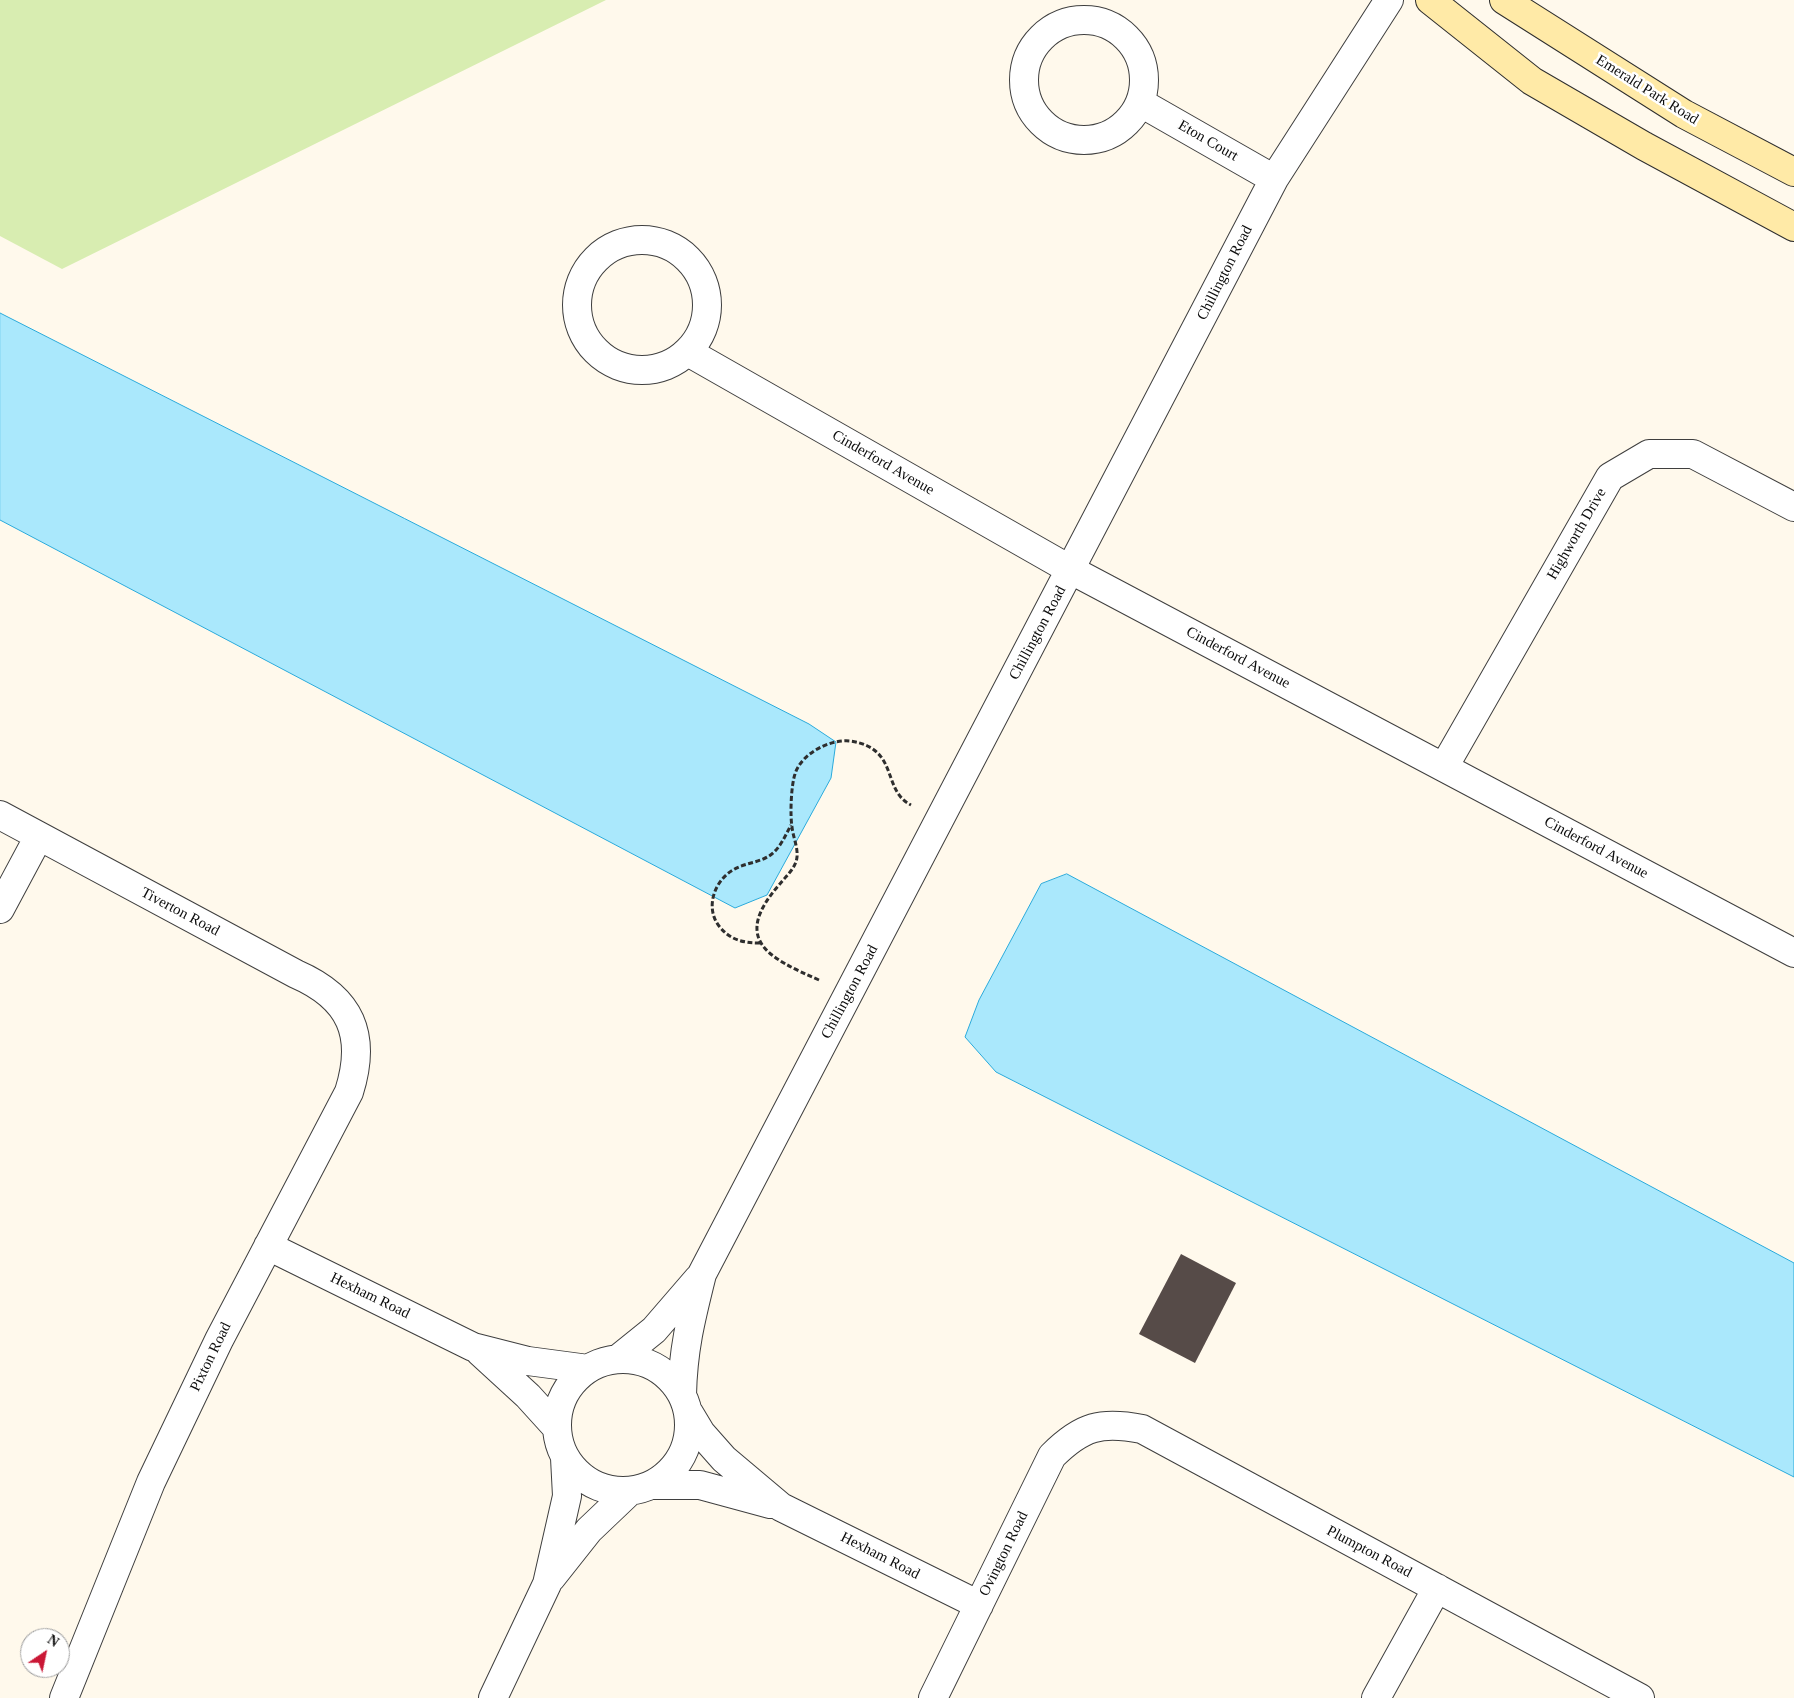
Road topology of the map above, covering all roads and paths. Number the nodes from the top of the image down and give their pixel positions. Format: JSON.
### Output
{"nodes":[{"id":1,"x":1389,"y":0,"type":"edge"},
{"id":2,"x":1430,"y":0,"type":"edge"},
{"id":3,"x":1504,"y":0,"type":"edge"},
{"id":4,"x":1141,"y":103,"type":"junction"},
{"id":5,"x":1794,"y":172,"type":"edge"},
{"id":6,"x":1274,"y":179,"type":"junction"},
{"id":7,"x":1794,"y":227,"type":"edge"},
{"id":8,"x":688,"y":352,"type":"junction"},
{"id":9,"x":1794,"y":507,"type":"edge"},
{"id":10,"x":1071,"y":570,"type":"junction"},
{"id":11,"x":1444,"y":767,"type":"junction"},
{"id":12,"x":911,"y":805,"type":"dead end"},
{"id":13,"x":0,"y":815,"type":"edge"},
{"id":14,"x":791,"y":825,"type":"junction"},
{"id":15,"x":39,"y":836,"type":"junction"},
{"id":16,"x":0,"y":910,"type":"edge"},
{"id":17,"x":760,"y":943,"type":"junction"},
{"id":18,"x":1794,"y":953,"type":"edge"},
{"id":19,"x":819,"y":980,"type":"dead end"},
{"id":20,"x":350,"y":1021,"type":"joint"},
{"id":21,"x":268,"y":1246,"type":"junction"},
{"id":22,"x":702,"y":1274,"type":"junction"},
{"id":23,"x":473,"y":1347,"type":"junction"},
{"id":24,"x":618,"y":1359,"type":"junction"},
{"id":25,"x":588,"y":1369,"type":"junction"},
{"id":26,"x":685,"y":1404,"type":"junction"},
{"id":27,"x":1092,"y":1427,"type":"joint"},
{"id":28,"x":557,"y":1428,"type":"junction"},
{"id":29,"x":566,"y":1458,"type":"junction"},
{"id":30,"x":642,"y":1488,"type":"junction"},
{"id":31,"x":781,"y":1507,"type":"junction"},
{"id":32,"x":547,"y":1584,"type":"junction"},
{"id":33,"x":1437,"y":1588,"type":"junction"},
{"id":34,"x":979,"y":1605,"type":"junction"},
{"id":35,"x":64,"y":1698,"type":"edge"},
{"id":36,"x":493,"y":1698,"type":"edge"},
{"id":37,"x":933,"y":1698,"type":"edge"},
{"id":38,"x":1376,"y":1698,"type":"edge"},
{"id":39,"x":1640,"y":1698,"type":"edge"}],
"edges":[{"from":1,"to":6,"type":"street","name":"Chillington Road"},
{"from":2,"to":7,"type":"street"},
{"from":3,"to":5,"type":"street","name":"Emerald Park Road"},
{"from":4,"to":4,"type":"street"},
{"from":4,"to":6,"type":"street","name":"Eton Court"},
{"from":6,"to":10,"type":"street","name":"Chillington Road"},
{"from":8,"to":8,"type":"street"},
{"from":8,"to":10,"type":"street","name":"Cinderford Avenue"},
{"from":9,"to":11,"type":"street","name":"Highworth Drive"},
{"from":10,"to":11,"type":"street","name":"Cinderford Avenue"},
{"from":10,"to":22,"type":"street","name":"Chillington Road"},
{"from":11,"to":18,"type":"street","name":"Cinderford Avenue"},
{"from":12,"to":14,"type":"path"},
{"from":13,"to":15,"type":"street","name":"Tiverton Road"},
{"from":14,"to":17,"type":"path"},
{"from":14,"to":17,"type":"path"},
{"from":15,"to":16,"type":"street"},
{"from":15,"to":20,"type":"street","name":"Tiverton Road"},
{"from":17,"to":19,"type":"path"},
{"from":20,"to":21,"type":"street","name":"Pixton Road"},
{"from":21,"to":23,"type":"street","name":"Hexham Road"},
{"from":21,"to":35,"type":"street","name":"Pixton Road"},
{"from":22,"to":24,"type":"street","name":"Chillington Road"},
{"from":22,"to":26,"type":"street","name":"Chillington Road"},
{"from":23,"to":25,"type":"street","name":"Hexham Road"},
{"from":23,"to":28,"type":"street","name":"Hexham Road"},
{"from":24,"to":25,"type":"street"},
{"from":24,"to":26,"type":"street"},
{"from":25,"to":28,"type":"street"},
{"from":26,"to":30,"type":"street"},
{"from":26,"to":31,"type":"street","name":"Hexham Road"},
{"from":27,"to":33,"type":"street","name":"Plumpton Road"},
{"from":27,"to":34,"type":"street","name":"Ovington Road"},
{"from":28,"to":29,"type":"street"},
{"from":29,"to":30,"type":"street"},
{"from":29,"to":32,"type":"street"},
{"from":30,"to":31,"type":"street","name":"Hexham Road"},
{"from":30,"to":32,"type":"street"},
{"from":31,"to":34,"type":"street","name":"Hexham Road"},
{"from":32,"to":36,"type":"street"},
{"from":33,"to":38,"type":"street"},
{"from":33,"to":39,"type":"street","name":"Plumpton Road"},
{"from":34,"to":37,"type":"street","name":"Ovington Road"}]}
